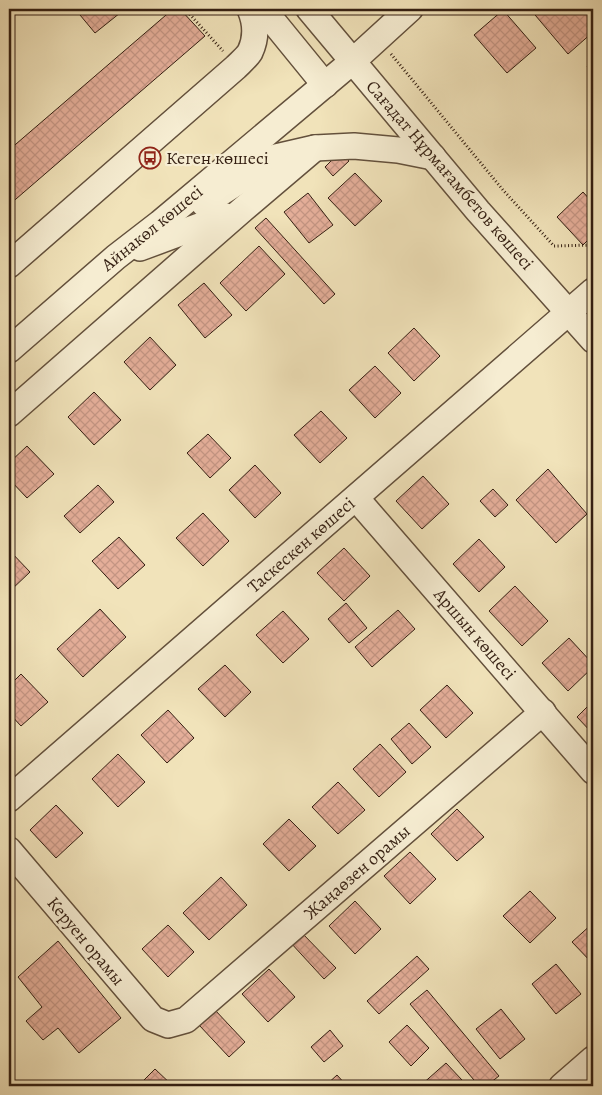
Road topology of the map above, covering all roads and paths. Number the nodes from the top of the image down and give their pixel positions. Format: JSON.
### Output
{"nodes":[{"id":1,"x":185,"y":9,"type":"edge"},
{"id":2,"x":250,"y":9,"type":"edge"},
{"id":3,"x":262,"y":9,"type":"edge"},
{"id":4,"x":309,"y":9,"type":"edge"},
{"id":5,"x":410,"y":9,"type":"edge"},
{"id":6,"x":387,"y":29,"type":"junction"},
{"id":7,"x":353,"y":61,"type":"junction"},
{"id":8,"x":236,"y":67,"type":"junction"},
{"id":9,"x":325,"y":85,"type":"junction"},
{"id":10,"x":315,"y":148,"type":"junction"},
{"id":11,"x":433,"y":157,"type":"junction"},
{"id":12,"x":242,"y":210,"type":"junction"},
{"id":13,"x":160,"y":223,"type":"junction"},
{"id":14,"x":593,"y":245,"type":"edge"},
{"id":15,"x":116,"y":257,"type":"junction"},
{"id":16,"x":9,"y":266,"type":"edge"},
{"id":17,"x":593,"y":291,"type":"edge"},
{"id":18,"x":569,"y":312,"type":"junction"},
{"id":19,"x":593,"y":340,"type":"edge"},
{"id":20,"x":14,"y":346,"type":"edge"},
{"id":21,"x":9,"y":365,"type":"edge"},
{"id":22,"x":9,"y":414,"type":"edge"},
{"id":23,"x":356,"y":498,"type":"junction"},
{"id":24,"x":543,"y":712,"type":"junction"},
{"id":25,"x":593,"y":771,"type":"edge"},
{"id":26,"x":9,"y":799,"type":"edge"},
{"id":27,"x":9,"y":850,"type":"edge"},
{"id":28,"x":168,"y":1025,"type":"joint"},
{"id":29,"x":593,"y":1059,"type":"edge"},
{"id":30,"x":562,"y":1086,"type":"edge"}],
"edges":[{"from":1,"to":8,"type":"path"},
{"from":2,"to":8,"type":"street"},
{"from":3,"to":9,"type":"street"},
{"from":4,"to":7,"type":"street","name":"Сағадат Нұрмағамбетов көшесі"},
{"from":5,"to":6,"type":"street","name":"Айнакөл көшесі"},
{"from":6,"to":7,"type":"street","name":"Айнакөл көшесі"},
{"from":6,"to":14,"type":"path"},
{"from":7,"to":9,"type":"street","name":"Айнакөл көшесі"},
{"from":7,"to":11,"type":"street","name":"Сағадат Нұрмағамбетов көшесі"},
{"from":8,"to":16,"type":"street"},
{"from":9,"to":13,"type":"street","name":"Айнакөл көшесі"},
{"from":10,"to":11,"type":"street"},
{"from":10,"to":12,"type":"street"},
{"from":10,"to":13,"type":"street"},
{"from":11,"to":18,"type":"street","name":"Сағадат Нұрмағамбетов көшесі"},
{"from":12,"to":15,"type":"street"},
{"from":12,"to":22,"type":"street"},
{"from":13,"to":15,"type":"street","name":"Айнакөл көшесі"},
{"from":15,"to":20,"type":"street","name":"Айнакөл көшесі"},
{"from":17,"to":18,"type":"street","name":"Таскескен көшесі"},
{"from":18,"to":19,"type":"street","name":"Сағадат Нұрмағамбетов көшесі"},
{"from":18,"to":23,"type":"street","name":"Таскескен көшесі"},
{"from":20,"to":21,"type":"street"},
{"from":23,"to":24,"type":"street","name":"Аршын көшесі"},
{"from":23,"to":26,"type":"street","name":"Таскескен көшесі"},
{"from":24,"to":25,"type":"street","name":"Аршын көшесі"},
{"from":24,"to":28,"type":"street","name":"Жаңаөзен орамы"},
{"from":27,"to":28,"type":"street","name":"Керуен орамы"},
{"from":29,"to":30,"type":"street"}]}
